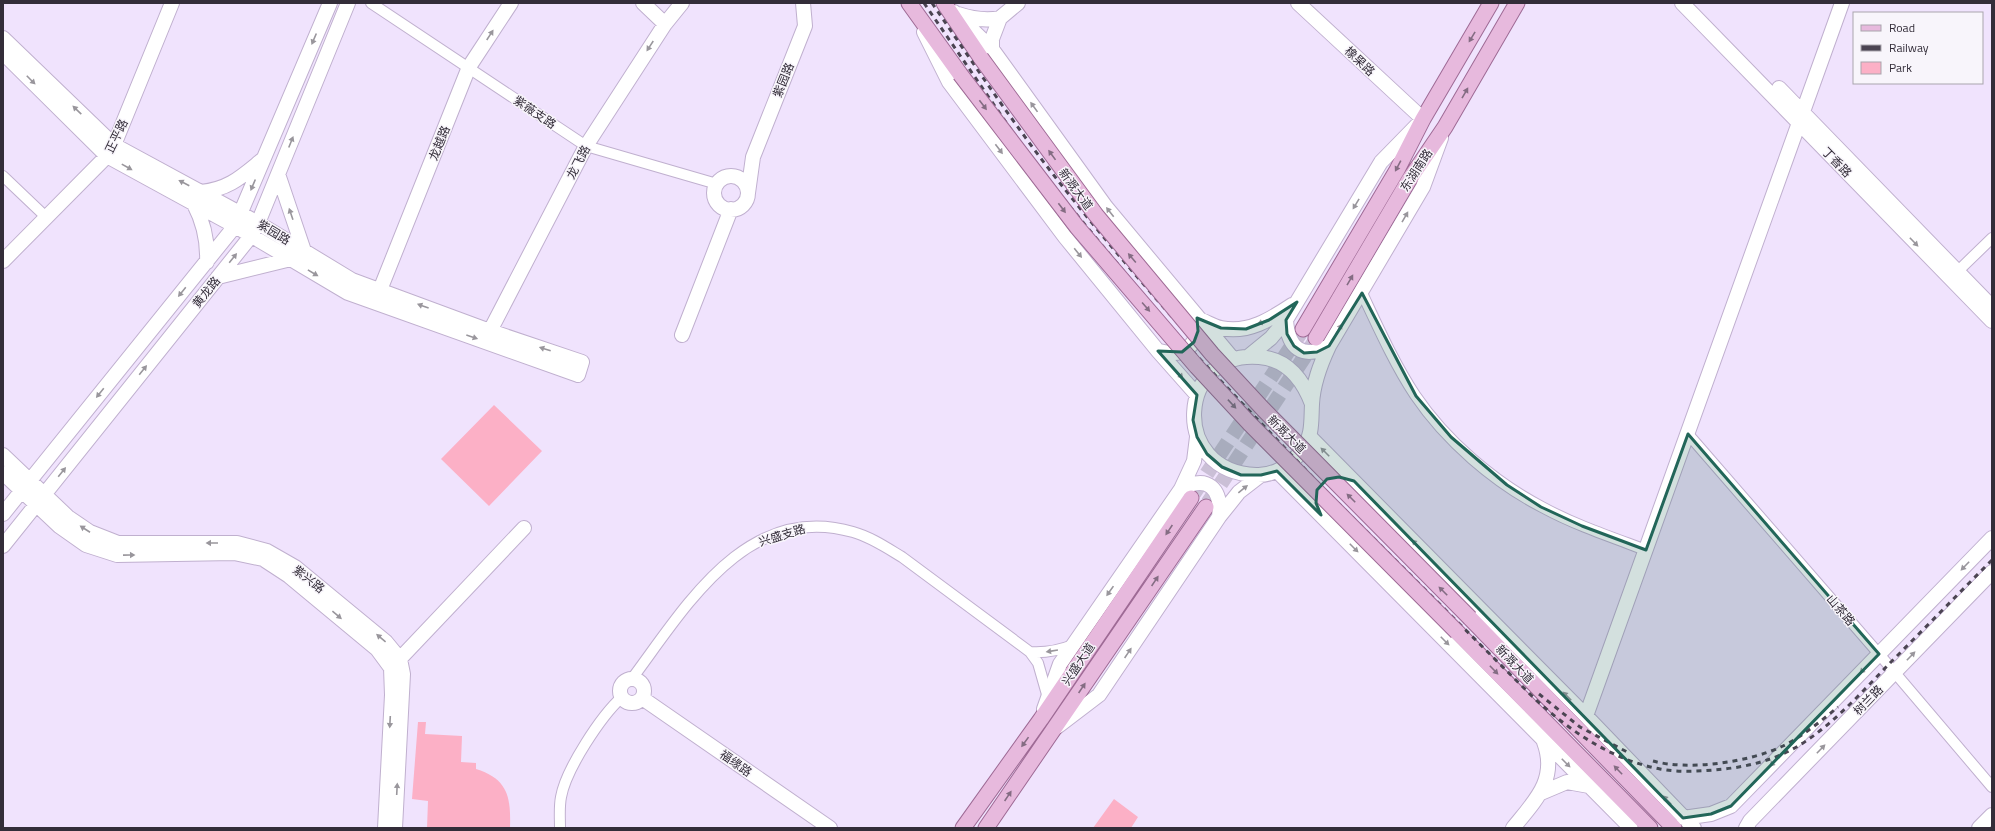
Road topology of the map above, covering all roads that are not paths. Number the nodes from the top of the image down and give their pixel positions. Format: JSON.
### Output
{"nodes":[{"id":1,"x":172,"y":3,"type":"edge"},
{"id":2,"x":330,"y":3,"type":"edge"},
{"id":3,"x":348,"y":3,"type":"edge"},
{"id":4,"x":371,"y":3,"type":"edge"},
{"id":5,"x":511,"y":3,"type":"edge"},
{"id":6,"x":643,"y":3,"type":"edge"},
{"id":7,"x":682,"y":3,"type":"edge"},
{"id":8,"x":803,"y":3,"type":"edge"},
{"id":9,"x":945,"y":3,"type":"edge"},
{"id":10,"x":1018,"y":3,"type":"edge"},
{"id":11,"x":1298,"y":3,"type":"edge"},
{"id":12,"x":1492,"y":3,"type":"edge"},
{"id":13,"x":1682,"y":3,"type":"edge"},
{"id":14,"x":1695,"y":3,"type":"edge"},
{"id":15,"x":1842,"y":3,"type":"edge"},
{"id":16,"x":1517,"y":4,"type":"edge"},
{"id":17,"x":911,"y":6,"type":"edge"},
{"id":18,"x":956,"y":14,"type":"junction"},
{"id":19,"x":1000,"y":18,"type":"junction"},
{"id":20,"x":665,"y":24,"type":"junction"},
{"id":21,"x":3,"y":38,"type":"edge"},
{"id":22,"x":3,"y":53,"type":"edge"},
{"id":23,"x":986,"y":54,"type":"junction"},
{"id":24,"x":469,"y":68,"type":"junction"},
{"id":25,"x":1801,"y":118,"type":"junction"},
{"id":26,"x":1423,"y":119,"type":"junction"},
{"id":27,"x":1445,"y":127,"type":"junction"},
{"id":28,"x":586,"y":146,"type":"junction"},
{"id":29,"x":110,"y":150,"type":"junction"},
{"id":30,"x":753,"y":157,"type":"junction"},
{"id":31,"x":264,"y":159,"type":"junction"},
{"id":32,"x":278,"y":174,"type":"junction"},
{"id":33,"x":3,"y":176,"type":"edge"},
{"id":34,"x":730,"y":176,"type":"junction"},
{"id":35,"x":717,"y":184,"type":"junction"},
{"id":36,"x":748,"y":194,"type":"junction"},
{"id":37,"x":198,"y":198,"type":"junction"},
{"id":38,"x":732,"y":209,"type":"junction"},
{"id":39,"x":241,"y":213,"type":"junction"},
{"id":40,"x":46,"y":218,"type":"junction"},
{"id":41,"x":258,"y":223,"type":"junction"},
{"id":42,"x":235,"y":226,"type":"junction"},
{"id":43,"x":251,"y":236,"type":"junction"},
{"id":44,"x":1992,"y":238,"type":"edge"},
{"id":45,"x":304,"y":251,"type":"junction"},
{"id":46,"x":291,"y":259,"type":"junction"},
{"id":47,"x":3,"y":261,"type":"edge"},
{"id":48,"x":207,"y":262,"type":"junction"},
{"id":49,"x":1958,"y":272,"type":"junction"},
{"id":50,"x":218,"y":277,"type":"junction"},
{"id":51,"x":380,"y":290,"type":"junction"},
{"id":52,"x":1362,"y":293,"type":"junction"},
{"id":53,"x":1297,"y":302,"type":"junction"},
{"id":54,"x":1992,"y":307,"type":"edge"},
{"id":55,"x":1197,"y":318,"type":"junction"},
{"id":56,"x":1286,"y":320,"type":"junction"},
{"id":57,"x":1992,"y":321,"type":"edge"},
{"id":58,"x":1303,"y":329,"type":"tunnel mouth"},
{"id":59,"x":490,"y":331,"type":"junction"},
{"id":60,"x":682,"y":334,"type":"dead end"},
{"id":61,"x":1322,"y":342,"type":"junction"},
{"id":62,"x":1158,"y":351,"type":"junction"},
{"id":63,"x":1249,"y":356,"type":"junction"},
{"id":64,"x":1233,"y":359,"type":"junction"},
{"id":65,"x":1197,"y":395,"type":"junction"},
{"id":66,"x":1312,"y":404,"type":"junction"},
{"id":67,"x":1688,"y":434,"type":"junction"},
{"id":68,"x":1309,"y":436,"type":"junction"},
{"id":69,"x":1197,"y":437,"type":"junction"},
{"id":70,"x":3,"y":455,"type":"edge"},
{"id":71,"x":43,"y":463,"type":"junction"},
{"id":72,"x":8,"y":469,"type":"edge"},
{"id":73,"x":1277,"y":471,"type":"junction"},
{"id":74,"x":1261,"y":475,"type":"junction"},
{"id":75,"x":1354,"y":481,"type":"junction"},
{"id":76,"x":25,"y":485,"type":"junction"},
{"id":77,"x":1186,"y":493,"type":"junction"},
{"id":78,"x":40,"y":499,"type":"junction"},
{"id":79,"x":1206,"y":507,"type":"tunnel mouth"},
{"id":80,"x":3,"y":514,"type":"edge"},
{"id":81,"x":1321,"y":516,"type":"junction"},
{"id":82,"x":1219,"y":517,"type":"junction"},
{"id":83,"x":524,"y":528,"type":"dead end"},
{"id":84,"x":1992,"y":538,"type":"edge"},
{"id":85,"x":3,"y":546,"type":"edge"},
{"id":86,"x":1646,"y":550,"type":"junction"},
{"id":87,"x":1992,"y":572,"type":"edge"},
{"id":88,"x":1073,"y":645,"type":"junction"},
{"id":89,"x":1030,"y":652,"type":"junction"},
{"id":90,"x":1879,"y":654,"type":"junction"},
{"id":91,"x":395,"y":664,"type":"junction"},
{"id":92,"x":1895,"y":672,"type":"junction"},
{"id":93,"x":631,"y":680,"type":"junction"},
{"id":94,"x":622,"y":697,"type":"junction"},
{"id":95,"x":642,"y":698,"type":"junction"},
{"id":96,"x":1048,"y":699,"type":"junction"},
{"id":97,"x":1586,"y":716,"type":"junction"},
{"id":98,"x":1041,"y":719,"type":"junction"},
{"id":99,"x":1053,"y":730,"type":"junction"},
{"id":100,"x":1544,"y":741,"type":"junction"},
{"id":101,"x":1589,"y":786,"type":"junction"},
{"id":102,"x":1992,"y":787,"type":"edge"},
{"id":103,"x":1541,"y":793,"type":"junction"},
{"id":104,"x":1992,"y":815,"type":"edge"},
{"id":105,"x":1679,"y":823,"type":"edge"},
{"id":106,"x":385,"y":828,"type":"edge"},
{"id":107,"x":395,"y":828,"type":"edge"},
{"id":108,"x":560,"y":828,"type":"edge"},
{"id":109,"x":830,"y":828,"type":"edge"},
{"id":110,"x":963,"y":828,"type":"edge"},
{"id":111,"x":986,"y":828,"type":"edge"},
{"id":112,"x":1513,"y":828,"type":"edge"},
{"id":113,"x":1631,"y":828,"type":"edge"},
{"id":114,"x":1650,"y":828,"type":"edge"},
{"id":115,"x":1694,"y":828,"type":"edge"},
{"id":116,"x":1746,"y":828,"type":"edge"},
{"id":117,"x":1979,"y":828,"type":"edge"}],
"edges":[{"from":1,"to":29,"type":"street","name":"正平路"},
{"from":2,"to":31,"type":"street","name":"黄龙路","one_way":true},
{"from":32,"to":3,"type":"street","name":"黄龙路","one_way":true},
{"from":4,"to":24,"type":"street","name":"紫薇支路"},
{"from":24,"to":5,"type":"street","name":"龙越路","one_way":true},
{"from":6,"to":20,"type":"street"},
{"from":7,"to":20,"type":"street","name":"龙飞路"},
{"from":8,"to":30,"type":"street","name":"紫园路"},
{"from":9,"to":18,"type":"street","name":"新溉大道"},
{"from":9,"to":23,"type":"main road","name":"新溉大道"},
{"from":10,"to":19,"type":"street"},
{"from":11,"to":26,"type":"street","name":"橡果路"},
{"from":12,"to":26,"type":"main road","name":"东湖南路","one_way":true},
{"from":13,"to":25,"type":"street","name":"丁香路"},
{"from":14,"to":25,"type":"street","name":"丁香路"},
{"from":15,"to":25,"type":"street"},
{"from":27,"to":16,"type":"main road","name":"东湖南路","one_way":true},
{"from":17,"to":62,"type":"street","name":"新溉大道","one_way":true},
{"from":17,"to":114,"type":"main road","name":"新溉大道","one_way":true,"bridge":true},
{"from":18,"to":19,"type":"street"},
{"from":18,"to":23,"type":"street","name":"新溉大道"},
{"from":19,"to":23,"type":"street"},
{"from":20,"to":28,"type":"street","name":"龙飞路","one_way":true},
{"from":29,"to":21,"type":"street","name":"紫园路","one_way":true},
{"from":22,"to":29,"type":"street","name":"紫园路","one_way":true},
{"from":55,"to":23,"type":"street","name":"新溉大道","one_way":true},
{"from":105,"to":23,"type":"main road","name":"新溉大道","one_way":true,"bridge":true},
{"from":24,"to":28,"type":"street","name":"紫薇支路"},
{"from":24,"to":51,"type":"street","name":"龙越路"},
{"from":25,"to":49,"type":"street","name":"丁香路"},
{"from":25,"to":57,"type":"street","name":"丁香路","one_way":true},
{"from":25,"to":67,"type":"street"},
{"from":26,"to":53,"type":"street","one_way":true},
{"from":26,"to":58,"type":"main road","name":"东湖南路","one_way":true},
{"from":52,"to":27,"type":"street","one_way":true},
{"from":61,"to":27,"type":"main road","name":"东湖南路","one_way":true},
{"from":28,"to":35,"type":"street","name":"紫薇支路"},
{"from":28,"to":59,"type":"street","name":"龙飞路"},
{"from":29,"to":37,"type":"street","name":"紫园路"},
{"from":29,"to":40,"type":"street","name":"正平路"},
{"from":30,"to":34,"type":"street"},
{"from":30,"to":36,"type":"street"},
{"from":31,"to":37,"type":"street"},
{"from":31,"to":39,"type":"street","name":"黄龙路","one_way":true},
{"from":32,"to":41,"type":"street","name":"黄龙路"},
{"from":45,"to":32,"type":"street","one_way":true},
{"from":33,"to":40,"type":"street"},
{"from":34,"to":35,"type":"street"},
{"from":34,"to":36,"type":"street"},
{"from":35,"to":38,"type":"street"},
{"from":36,"to":38,"type":"street"},
{"from":37,"to":39,"type":"street","name":"紫园路"},
{"from":37,"to":42,"type":"street","name":"紫园路"},
{"from":37,"to":48,"type":"street"},
{"from":38,"to":60,"type":"street"},
{"from":39,"to":41,"type":"street","name":"紫园路"},
{"from":39,"to":42,"type":"street","name":"黄龙路"},
{"from":40,"to":47,"type":"street","name":"正平路"},
{"from":41,"to":43,"type":"street","name":"黄龙路"},
{"from":41,"to":45,"type":"street","name":"紫园路"},
{"from":42,"to":43,"type":"street","name":"紫园路"},
{"from":42,"to":48,"type":"street","name":"黄龙路"},
{"from":43,"to":46,"type":"street","name":"紫园路"},
{"from":50,"to":43,"type":"street","name":"黄龙路","one_way":true},
{"from":44,"to":49,"type":"street"},
{"from":45,"to":51,"type":"street","name":"紫园路"},
{"from":46,"to":50,"type":"street"},
{"from":46,"to":59,"type":"street","name":"紫园路","one_way":true},
{"from":48,"to":71,"type":"street","name":"黄龙路","one_way":true},
{"from":49,"to":54,"type":"street","name":"丁香路"},
{"from":78,"to":50,"type":"street","name":"黄龙路","one_way":true},
{"from":59,"to":51,"type":"street","name":"紫园路","one_way":true},
{"from":61,"to":52,"type":"street","one_way":true},
{"from":52,"to":86,"type":"street"},
{"from":53,"to":55,"type":"street","one_way":true},
{"from":53,"to":56,"type":"street"},
{"from":55,"to":62,"type":"street"},
{"from":55,"to":64,"type":"street","name":"新溉大道"},
{"from":56,"to":61,"type":"street"},
{"from":56,"to":63,"type":"street"},
{"from":61,"to":66,"type":"street"},
{"from":62,"to":65,"type":"street","name":"新溉大道","one_way":true},
{"from":63,"to":64,"type":"street"},
{"from":63,"to":66,"type":"street"},
{"from":64,"to":65,"type":"street"},
{"from":65,"to":69,"type":"street"},
{"from":66,"to":68,"type":"street"},
{"from":67,"to":86,"type":"street"},
{"from":67,"to":90,"type":"street","name":"山茶路"},
{"from":68,"to":73,"type":"street"},
{"from":75,"to":68,"type":"street","name":"新溉大道","one_way":true},
{"from":69,"to":74,"type":"street"},
{"from":69,"to":77,"type":"street"},
{"from":70,"to":72,"type":"street","name":"紫兴路"},
{"from":71,"to":72,"type":"street"},
{"from":71,"to":76,"type":"street","name":"黄龙路"},
{"from":72,"to":76,"type":"street","name":"紫兴路"},
{"from":73,"to":74,"type":"street"},
{"from":73,"to":81,"type":"street"},
{"from":82,"to":74,"type":"street","one_way":true},
{"from":75,"to":81,"type":"street"},
{"from":97,"to":75,"type":"street","name":"新溉大道","one_way":true},
{"from":76,"to":78,"type":"street","name":"紫兴路"},
{"from":76,"to":80,"type":"street","name":"黄龙路"},
{"from":77,"to":82,"type":"street"},
{"from":77,"to":88,"type":"street","one_way":true},
{"from":77,"to":98,"type":"main road","name":"兴盛大道","one_way":true},
{"from":78,"to":85,"type":"street","name":"黄龙路"},
{"from":78,"to":91,"type":"street","name":"紫兴路"},
{"from":99,"to":79,"type":"main road","name":"兴盛大道","one_way":true},
{"from":81,"to":100,"type":"street","one_way":true},
{"from":99,"to":82,"type":"street","one_way":true},
{"from":83,"to":91,"type":"street"},
{"from":84,"to":90,"type":"street","one_way":true},
{"from":86,"to":97,"type":"street"},
{"from":92,"to":87,"type":"street","name":"树兰路","one_way":true},
{"from":88,"to":89,"type":"street","one_way":true},
{"from":88,"to":96,"type":"street"},
{"from":89,"to":93,"type":"street","name":"兴盛支路"},
{"from":89,"to":96,"type":"street"},
{"from":90,"to":92,"type":"street","name":"山茶路"},
{"from":90,"to":105,"type":"street","one_way":true},
{"from":91,"to":106,"type":"street","one_way":true},
{"from":107,"to":91,"type":"street","one_way":true},
{"from":92,"to":102,"type":"street","name":"山茶路"},
{"from":116,"to":92,"type":"street","name":"树兰路","one_way":true},
{"from":93,"to":94,"type":"street"},
{"from":93,"to":95,"type":"street"},
{"from":94,"to":95,"type":"street"},
{"from":94,"to":108,"type":"street"},
{"from":95,"to":109,"type":"street","name":"福缘路"},
{"from":96,"to":98,"type":"street"},
{"from":105,"to":97,"type":"street","name":"新溉大道","one_way":true},
{"from":98,"to":110,"type":"main road","name":"兴盛大道","one_way":true},
{"from":111,"to":99,"type":"main road","name":"兴盛大道","one_way":true},
{"from":100,"to":101,"type":"street","one_way":true},
{"from":100,"to":103,"type":"street"},
{"from":101,"to":103,"type":"street"},
{"from":101,"to":113,"type":"street"},
{"from":103,"to":112,"type":"street"},
{"from":104,"to":117,"type":"street"},
{"from":105,"to":115,"type":"street","name":"新溉大道"}]}
